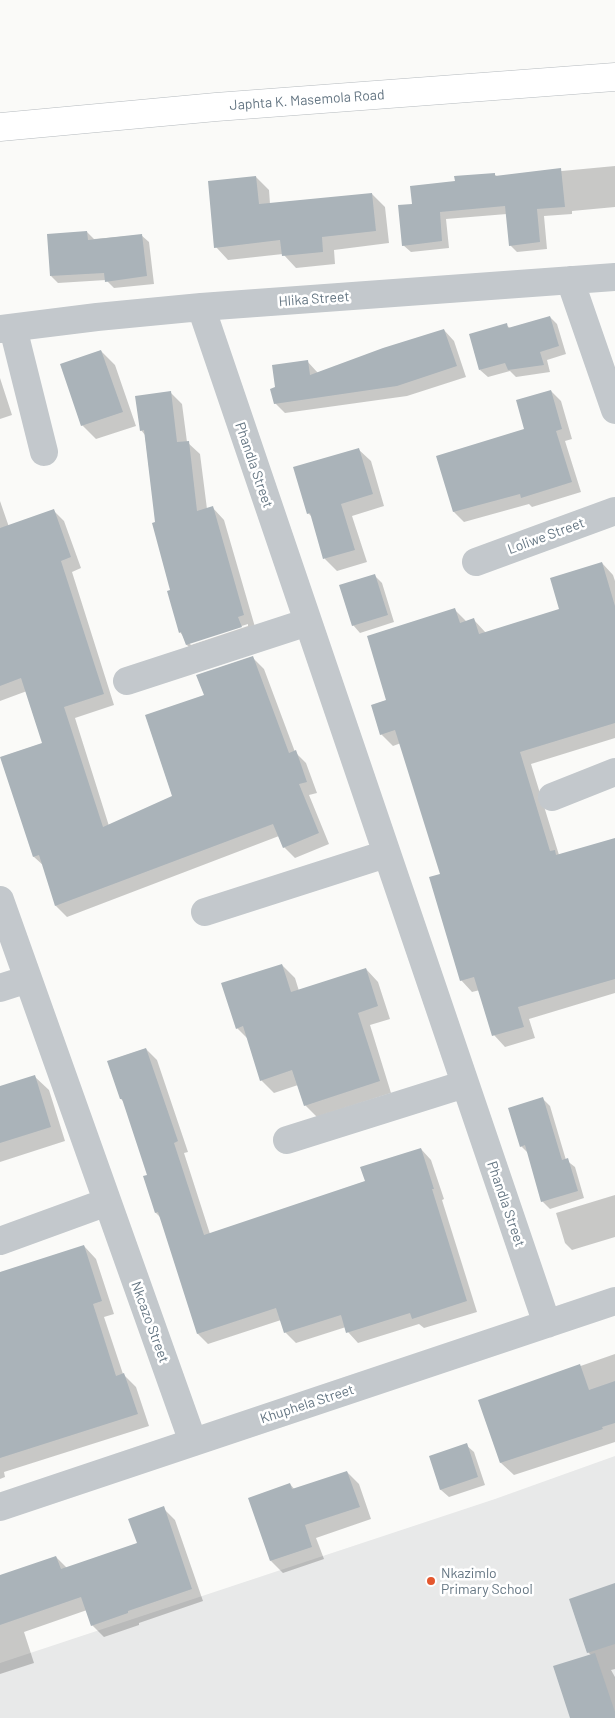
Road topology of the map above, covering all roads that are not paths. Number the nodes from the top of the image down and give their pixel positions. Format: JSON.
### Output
{"nodes":[{"id":1,"x":615,"y":77,"type":"edge"},
{"id":2,"x":0,"y":127,"type":"edge"},
{"id":3,"x":615,"y":277,"type":"edge"},
{"id":4,"x":570,"y":280,"type":"junction"},
{"id":5,"x":201,"y":307,"type":"junction"},
{"id":6,"x":6,"y":328,"type":"edge"},
{"id":7,"x":615,"y":410,"type":"edge"},
{"id":8,"x":44,"y":452,"type":"dead end"},
{"id":9,"x":615,"y":511,"type":"edge"},
{"id":10,"x":476,"y":562,"type":"dead end"},
{"id":11,"x":308,"y":622,"type":"junction"},
{"id":12,"x":127,"y":681,"type":"dead end"},
{"id":13,"x":615,"y":772,"type":"edge"},
{"id":14,"x":552,"y":797,"type":"dead end"},
{"id":15,"x":386,"y":854,"type":"junction"},
{"id":16,"x":0,"y":900,"type":"edge"},
{"id":17,"x":205,"y":912,"type":"dead end"},
{"id":18,"x":28,"y":978,"type":"junction"},
{"id":19,"x":0,"y":988,"type":"edge"},
{"id":20,"x":465,"y":1084,"type":"junction"},
{"id":21,"x":287,"y":1140,"type":"dead end"},
{"id":22,"x":107,"y":1202,"type":"junction"},
{"id":23,"x":0,"y":1241,"type":"edge"},
{"id":24,"x":615,"y":1301,"type":"edge"},
{"id":25,"x":547,"y":1324,"type":"junction"},
{"id":26,"x":193,"y":1442,"type":"junction"},
{"id":27,"x":0,"y":1507,"type":"edge"}],
"edges":[{"from":1,"to":2,"type":"main road","name":"Japhta K. Masemola Road"},
{"from":3,"to":4,"type":"street","name":"Hlika Street"},
{"from":4,"to":5,"type":"street","name":"Hlika Street"},
{"from":4,"to":7,"type":"street"},
{"from":5,"to":6,"type":"street","name":"Hlika Street"},
{"from":5,"to":11,"type":"street","name":"Phandla Street"},
{"from":6,"to":8,"type":"street","name":"Hlika Street"},
{"from":9,"to":10,"type":"street","name":"Loliwe Street"},
{"from":11,"to":12,"type":"street"},
{"from":11,"to":15,"type":"street","name":"Phandla Street"},
{"from":13,"to":14,"type":"street"},
{"from":15,"to":17,"type":"street"},
{"from":15,"to":20,"type":"street","name":"Phandla Street"},
{"from":16,"to":18,"type":"street","name":"Nkcazo Street"},
{"from":18,"to":19,"type":"street"},
{"from":18,"to":22,"type":"street","name":"Nkcazo Street"},
{"from":20,"to":21,"type":"street"},
{"from":20,"to":25,"type":"street","name":"Phandla Street"},
{"from":22,"to":23,"type":"street"},
{"from":22,"to":26,"type":"street","name":"Nkcazo Street"},
{"from":24,"to":25,"type":"street","name":"Khuphela Street"},
{"from":25,"to":26,"type":"street","name":"Khuphela Street"},
{"from":26,"to":27,"type":"street","name":"Khuphela Street"}]}
